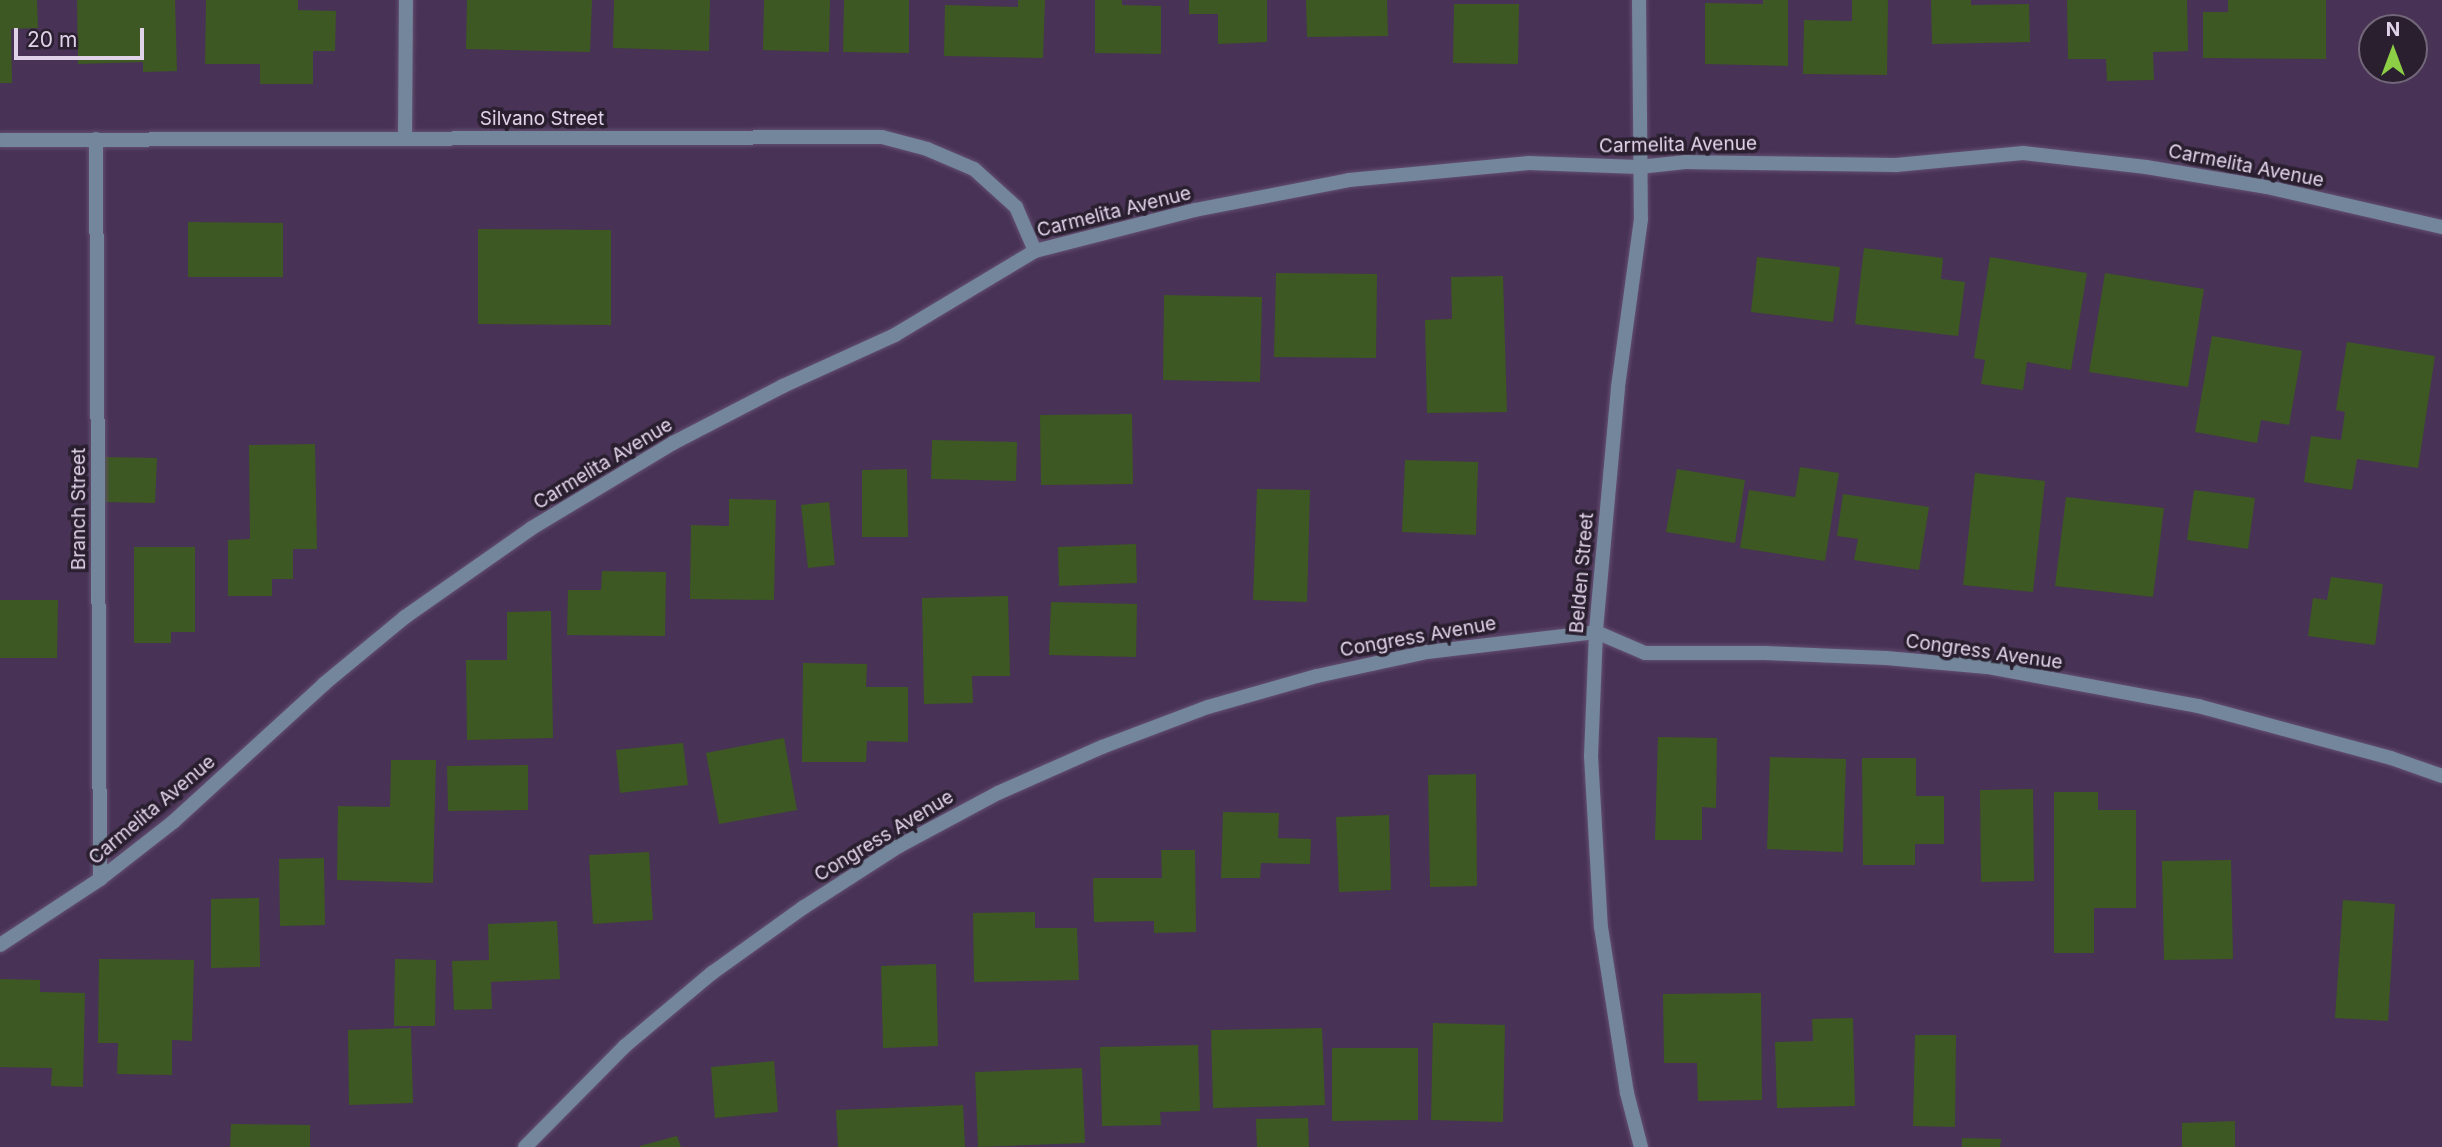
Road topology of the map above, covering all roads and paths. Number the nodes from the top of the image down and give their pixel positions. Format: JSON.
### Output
{"nodes":[{"id":1,"x":406,"y":0,"type":"edge"},
{"id":2,"x":1639,"y":0,"type":"edge"},
{"id":3,"x":96,"y":139,"type":"junction"},
{"id":4,"x":405,"y":139,"type":"junction"},
{"id":5,"x":0,"y":140,"type":"edge"},
{"id":6,"x":1639,"y":167,"type":"junction"},
{"id":7,"x":2442,"y":227,"type":"edge"},
{"id":8,"x":1035,"y":251,"type":"junction"},
{"id":9,"x":1596,"y":632,"type":"junction"},
{"id":10,"x":2442,"y":776,"type":"edge"},
{"id":11,"x":100,"y":879,"type":"junction"},
{"id":12,"x":0,"y":946,"type":"edge"},
{"id":13,"x":525,"y":1147,"type":"edge"},
{"id":14,"x":1641,"y":1147,"type":"edge"}],
"edges":[{"from":1,"to":4,"type":"street"},
{"from":2,"to":6,"type":"street","name":"Belden Street"},
{"from":3,"to":4,"type":"street","name":"Silvano Street"},
{"from":3,"to":5,"type":"street","name":"Silvano Street"},
{"from":3,"to":11,"type":"street","name":"Branch Street"},
{"from":4,"to":8,"type":"street","name":"Silvano Street"},
{"from":6,"to":7,"type":"street","name":"Carmelita Avenue"},
{"from":6,"to":8,"type":"street","name":"Carmelita Avenue"},
{"from":6,"to":9,"type":"street","name":"Belden Street"},
{"from":8,"to":11,"type":"street","name":"Carmelita Avenue"},
{"from":9,"to":10,"type":"street","name":"Congress Avenue"},
{"from":9,"to":13,"type":"street","name":"Congress Avenue"},
{"from":9,"to":14,"type":"street","name":"Belden Street"},
{"from":11,"to":12,"type":"street","name":"Carmelita Avenue"}]}
